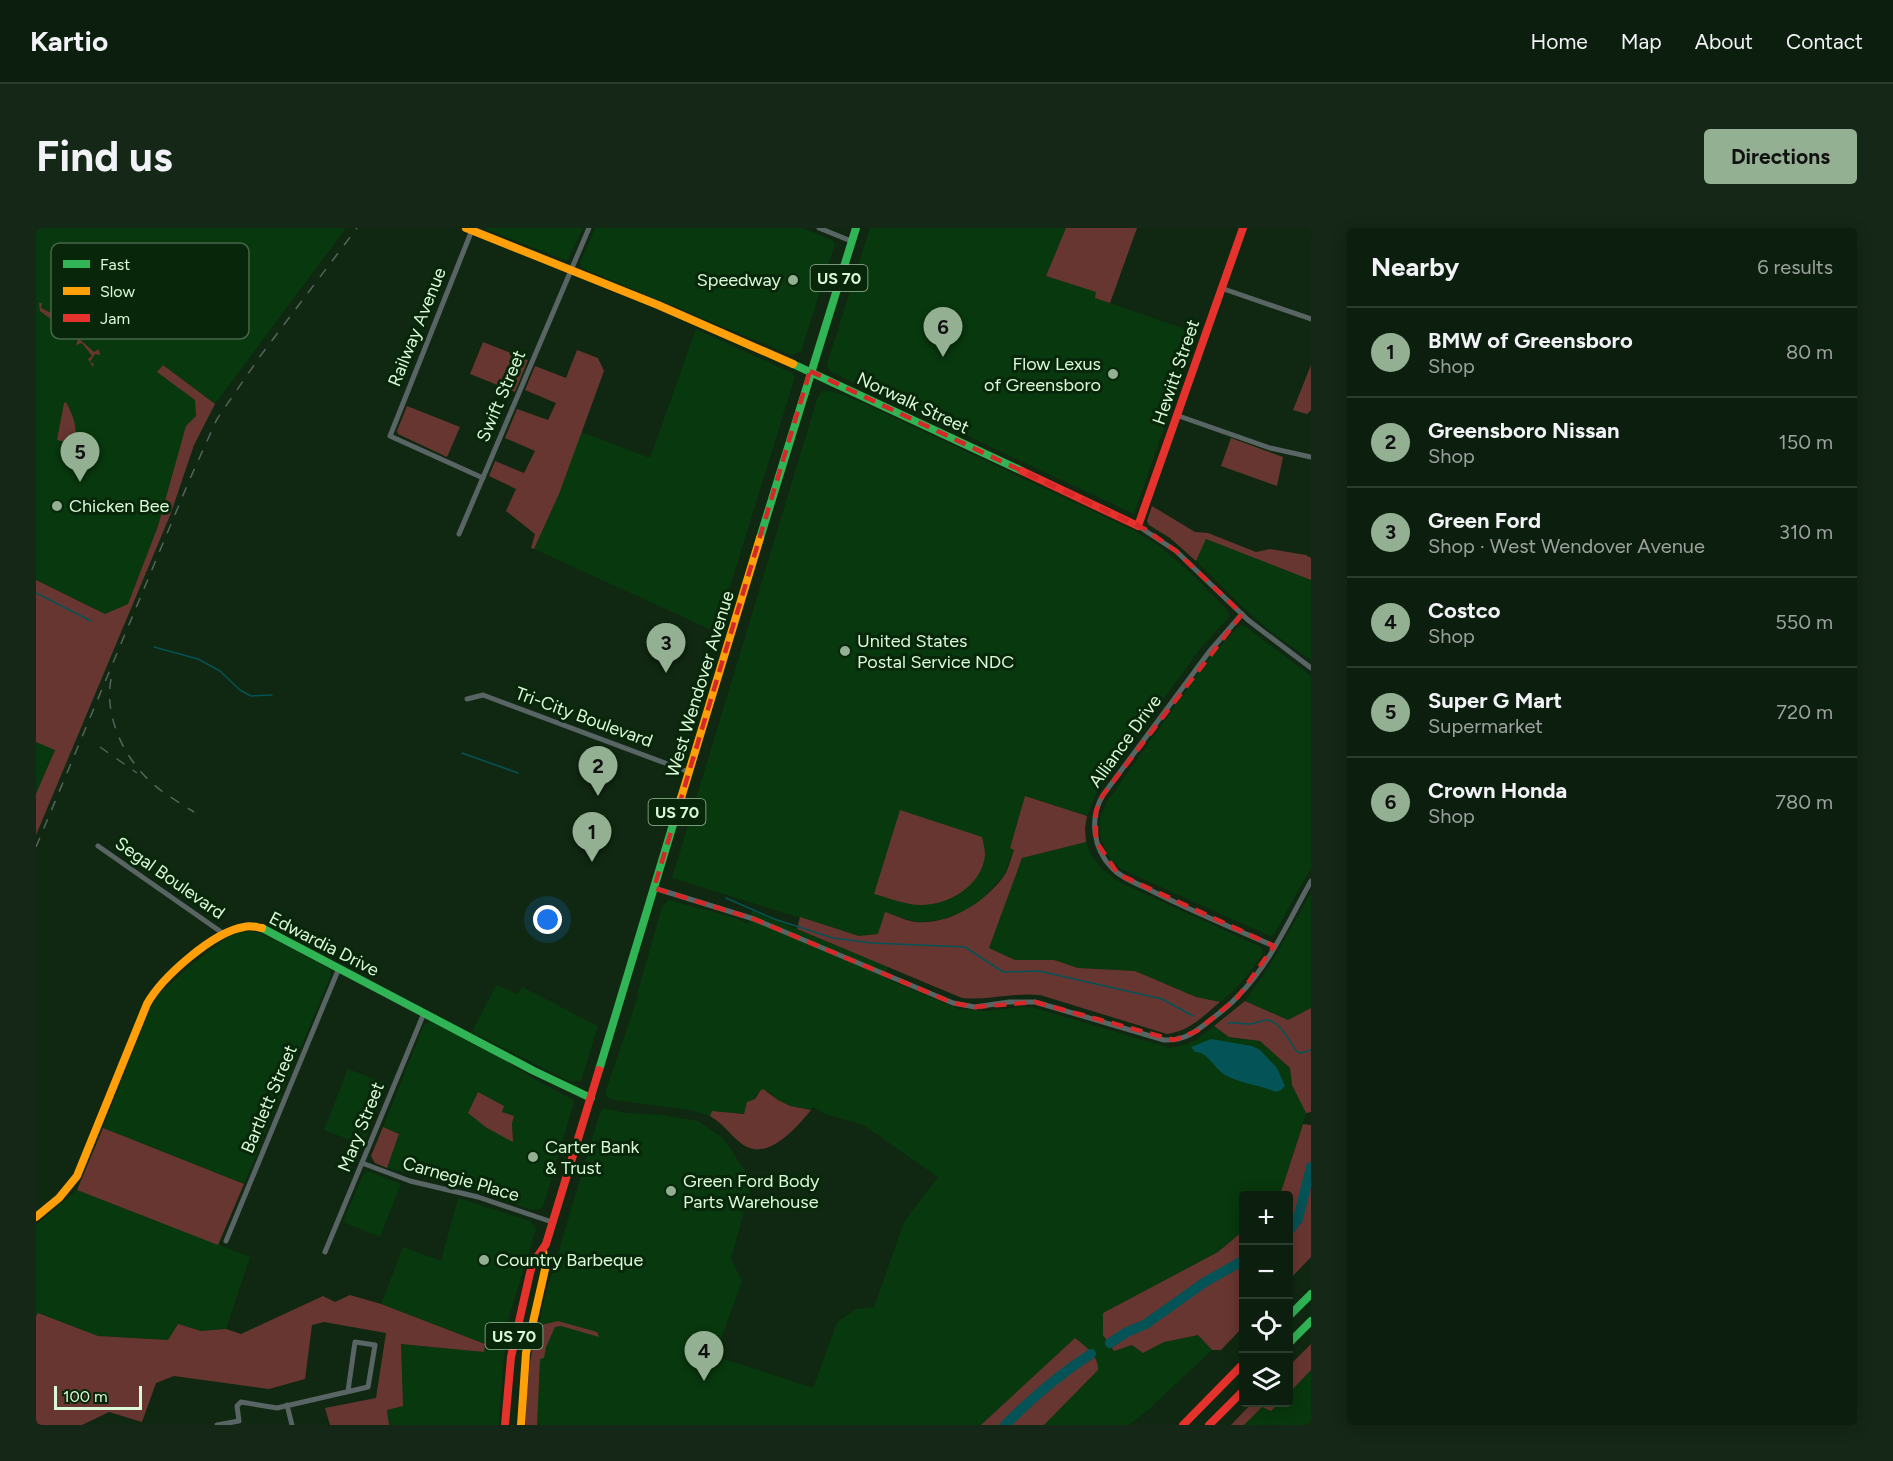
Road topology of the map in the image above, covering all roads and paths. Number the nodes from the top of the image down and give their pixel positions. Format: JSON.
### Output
{"nodes":[{"id":1,"x":589,"y":228,"type":"edge"},
{"id":2,"x":819,"y":228,"type":"edge"},
{"id":3,"x":856,"y":228,"type":"edge"},
{"id":4,"x":1243,"y":228,"type":"edge"},
{"id":5,"x":469,"y":229,"type":"edge"},
{"id":6,"x":851,"y":241,"type":"junction"},
{"id":7,"x":571,"y":269,"type":"junction"},
{"id":8,"x":1221,"y":288,"type":"junction"},
{"id":9,"x":1311,"y":319,"type":"edge"},
{"id":10,"x":810,"y":371,"type":"junction"},
{"id":11,"x":1176,"y":415,"type":"junction"},
{"id":12,"x":1311,"y":457,"type":"edge"},
{"id":13,"x":483,"y":478,"type":"junction"},
{"id":14,"x":1138,"y":526,"type":"junction"},
{"id":15,"x":459,"y":534,"type":"dead end"},
{"id":16,"x":1242,"y":614,"type":"junction"},
{"id":17,"x":1311,"y":668,"type":"edge"},
{"id":18,"x":467,"y":699,"type":"dead end"},
{"id":19,"x":689,"y":772,"type":"junction"},
{"id":20,"x":98,"y":846,"type":"dead end"},
{"id":21,"x":1311,"y":881,"type":"edge"},
{"id":22,"x":654,"y":888,"type":"junction"},
{"id":23,"x":224,"y":934,"type":"junction"},
{"id":24,"x":1274,"y":946,"type":"junction"},
{"id":25,"x":339,"y":968,"type":"junction"},
{"id":26,"x":424,"y":1013,"type":"junction"},
{"id":27,"x":591,"y":1098,"type":"junction"},
{"id":28,"x":362,"y":1163,"type":"junction"},
{"id":29,"x":36,"y":1217,"type":"edge"},
{"id":30,"x":553,"y":1222,"type":"junction"},
{"id":31,"x":226,"y":1241,"type":"dead end"},
{"id":32,"x":324,"y":1252,"type":"dead end"},
{"id":33,"x":543,"y":1252,"type":"junction"},
{"id":34,"x":1311,"y":1294,"type":"edge"},
{"id":35,"x":1293,"y":1312,"type":"edge"},
{"id":36,"x":1311,"y":1321,"type":"edge"},
{"id":37,"x":1293,"y":1339,"type":"edge"},
{"id":38,"x":1239,"y":1368,"type":"edge"},
{"id":39,"x":348,"y":1391,"type":"junction"},
{"id":40,"x":1239,"y":1395,"type":"edge"},
{"id":41,"x":287,"y":1405,"type":"junction"},
{"id":42,"x":217,"y":1425,"type":"edge"},
{"id":43,"x":292,"y":1425,"type":"edge"},
{"id":44,"x":505,"y":1425,"type":"edge"},
{"id":45,"x":521,"y":1425,"type":"edge"},
{"id":46,"x":1183,"y":1425,"type":"edge"},
{"id":47,"x":1209,"y":1425,"type":"edge"}],
"edges":[{"from":1,"to":7,"type":"street","name":"Swift Street"},
{"from":2,"to":6,"type":"street"},
{"from":3,"to":6,"type":"main road","name":"West Wendover Avenue","number":"US 70"},
{"from":4,"to":8,"type":"main road","name":"Hewitt Street"},
{"from":5,"to":7,"type":"main road","name":"Norwalk Street"},
{"from":5,"to":13,"type":"street","name":"Railway Avenue"},
{"from":6,"to":10,"type":"main road","name":"West Wendover Avenue","number":"US 70"},
{"from":7,"to":10,"type":"main road","name":"Norwalk Street"},
{"from":7,"to":13,"type":"street","name":"Swift Street"},
{"from":8,"to":9,"type":"street"},
{"from":8,"to":11,"type":"main road","name":"Hewitt Street"},
{"from":10,"to":14,"type":"main road","name":"Norwalk Street"},
{"from":10,"to":19,"type":"main road","name":"West Wendover Avenue","number":"US 70"},
{"from":11,"to":12,"type":"street"},
{"from":11,"to":14,"type":"main road","name":"Hewitt Street"},
{"from":13,"to":15,"type":"street","name":"Swift Street"},
{"from":14,"to":16,"type":"street","name":"Norwalk Street"},
{"from":16,"to":17,"type":"street","name":"Norwalk Street"},
{"from":16,"to":24,"type":"street","name":"Alliance Drive"},
{"from":18,"to":19,"type":"street","name":"Tri-City Boulevard"},
{"from":19,"to":22,"type":"main road","name":"West Wendover Avenue","number":"US 70"},
{"from":20,"to":23,"type":"street","name":"Segal Boulevard"},
{"from":21,"to":24,"type":"street"},
{"from":22,"to":24,"type":"street"},
{"from":22,"to":27,"type":"main road","name":"West Wendover Avenue","number":"US 70"},
{"from":23,"to":25,"type":"main road","name":"Edwardia Drive"},
{"from":23,"to":29,"type":"main road","name":"Edwardia Drive"},
{"from":25,"to":26,"type":"main road","name":"Edwardia Drive"},
{"from":25,"to":31,"type":"street","name":"Bartlett Street"},
{"from":26,"to":27,"type":"main road","name":"Edwardia Drive"},
{"from":26,"to":28,"type":"street","name":"Mary Street"},
{"from":27,"to":30,"type":"main road","name":"West Wendover Avenue","number":"US 70"},
{"from":28,"to":30,"type":"street","name":"Carnegie Place"},
{"from":28,"to":32,"type":"street","name":"Mary Street"},
{"from":30,"to":33,"type":"main road","name":"West Wendover Avenue","number":"US 70"},
{"from":33,"to":44,"type":"main road","name":"West Wendover Avenue","number":"US 70"},
{"from":33,"to":45,"type":"main road","name":"West Wendover Avenue","number":"US 70"},
{"from":34,"to":35,"type":"main road"},
{"from":36,"to":37,"type":"main road"},
{"from":38,"to":46,"type":"main road"},
{"from":39,"to":39,"type":"street"},
{"from":39,"to":41,"type":"street"},
{"from":40,"to":47,"type":"main road"},
{"from":41,"to":42,"type":"street"},
{"from":41,"to":43,"type":"street"}]}
